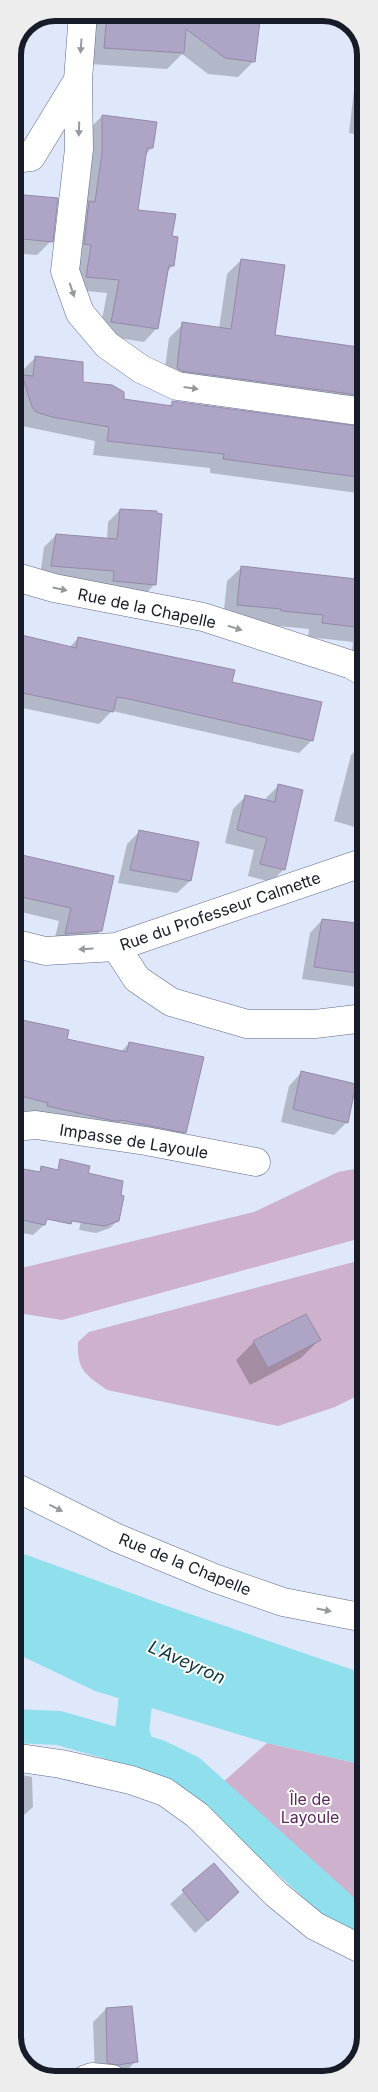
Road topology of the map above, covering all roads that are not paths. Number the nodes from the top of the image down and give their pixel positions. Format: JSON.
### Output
{"nodes":[{"id":1,"x":82,"y":21,"type":"edge"},
{"id":2,"x":78,"y":80,"type":"junction"},
{"id":3,"x":21,"y":158,"type":"edge"},
{"id":4,"x":356,"y":411,"type":"edge"},
{"id":5,"x":21,"y":578,"type":"edge"},
{"id":6,"x":356,"y":668,"type":"edge"},
{"id":7,"x":356,"y":865,"type":"edge"},
{"id":8,"x":21,"y":945,"type":"edge"},
{"id":9,"x":116,"y":947,"type":"junction"},
{"id":10,"x":356,"y":1019,"type":"edge"},
{"id":11,"x":22,"y":1127,"type":"edge"},
{"id":12,"x":256,"y":1162,"type":"dead end"},
{"id":13,"x":22,"y":1490,"type":"edge"},
{"id":14,"x":357,"y":1616,"type":"edge"},
{"id":15,"x":22,"y":1759,"type":"edge"},
{"id":16,"x":357,"y":1947,"type":"edge"}],
"edges":[{"from":1,"to":2,"type":"street","one_way":true},
{"from":2,"to":3,"type":"street"},
{"from":2,"to":4,"type":"street","one_way":true},
{"from":5,"to":6,"type":"street","name":"Rue de la Chapelle","one_way":true},
{"from":7,"to":9,"type":"street","name":"Rue du Professeur Calmette"},
{"from":9,"to":8,"type":"street","name":"Rue du Professeur Calmette","one_way":true},
{"from":9,"to":10,"type":"street"},
{"from":11,"to":12,"type":"street","name":"Impasse de Layoule"},
{"from":13,"to":14,"type":"street","name":"Rue de la Chapelle","one_way":true},
{"from":15,"to":16,"type":"street"}]}
